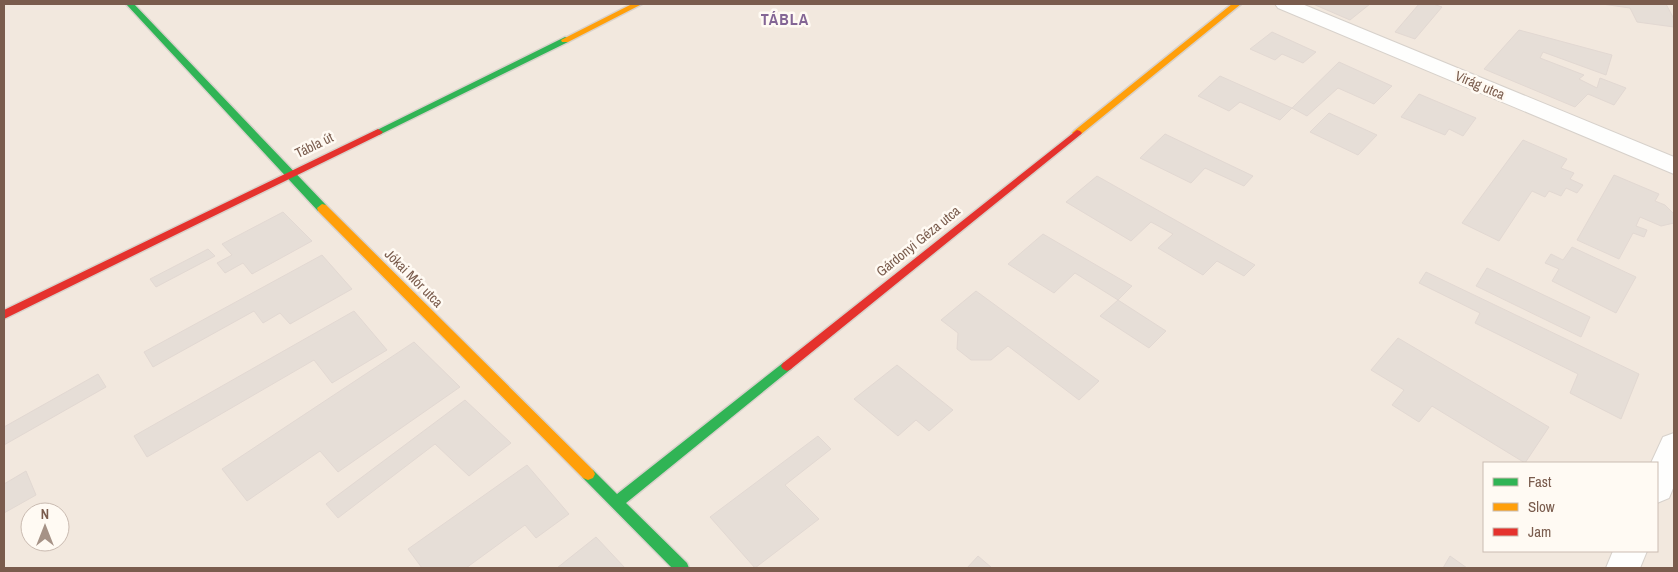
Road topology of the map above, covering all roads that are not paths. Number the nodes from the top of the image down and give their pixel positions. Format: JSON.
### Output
{"nodes":[{"id":1,"x":130,"y":4,"type":"edge"},
{"id":2,"x":638,"y":4,"type":"edge"},
{"id":3,"x":1237,"y":4,"type":"edge"},
{"id":4,"x":1285,"y":4,"type":"edge"},
{"id":5,"x":1674,"y":166,"type":"edge"},
{"id":6,"x":288,"y":174,"type":"junction"},
{"id":7,"x":4,"y":315,"type":"edge"},
{"id":8,"x":1674,"y":447,"type":"edge"},
{"id":9,"x":1658,"y":486,"type":"edge"},
{"id":10,"x":618,"y":502,"type":"junction"},
{"id":11,"x":1630,"y":552,"type":"edge"},
{"id":12,"x":682,"y":568,"type":"edge"},
{"id":13,"x":1623,"y":568,"type":"edge"}],
"edges":[{"from":1,"to":6,"type":"street","name":"Jókai Mór utca"},
{"from":2,"to":6,"type":"street","name":"Tábla út"},
{"from":3,"to":10,"type":"street","name":"Gárdonyi Géza utca"},
{"from":4,"to":5,"type":"street","name":"Virág utca"},
{"from":6,"to":7,"type":"street","name":"Tábla út"},
{"from":6,"to":10,"type":"street","name":"Jókai Mór utca"},
{"from":8,"to":9,"type":"street"},
{"from":10,"to":12,"type":"street","name":"Jókai Mór utca"},
{"from":11,"to":13,"type":"street"}]}
